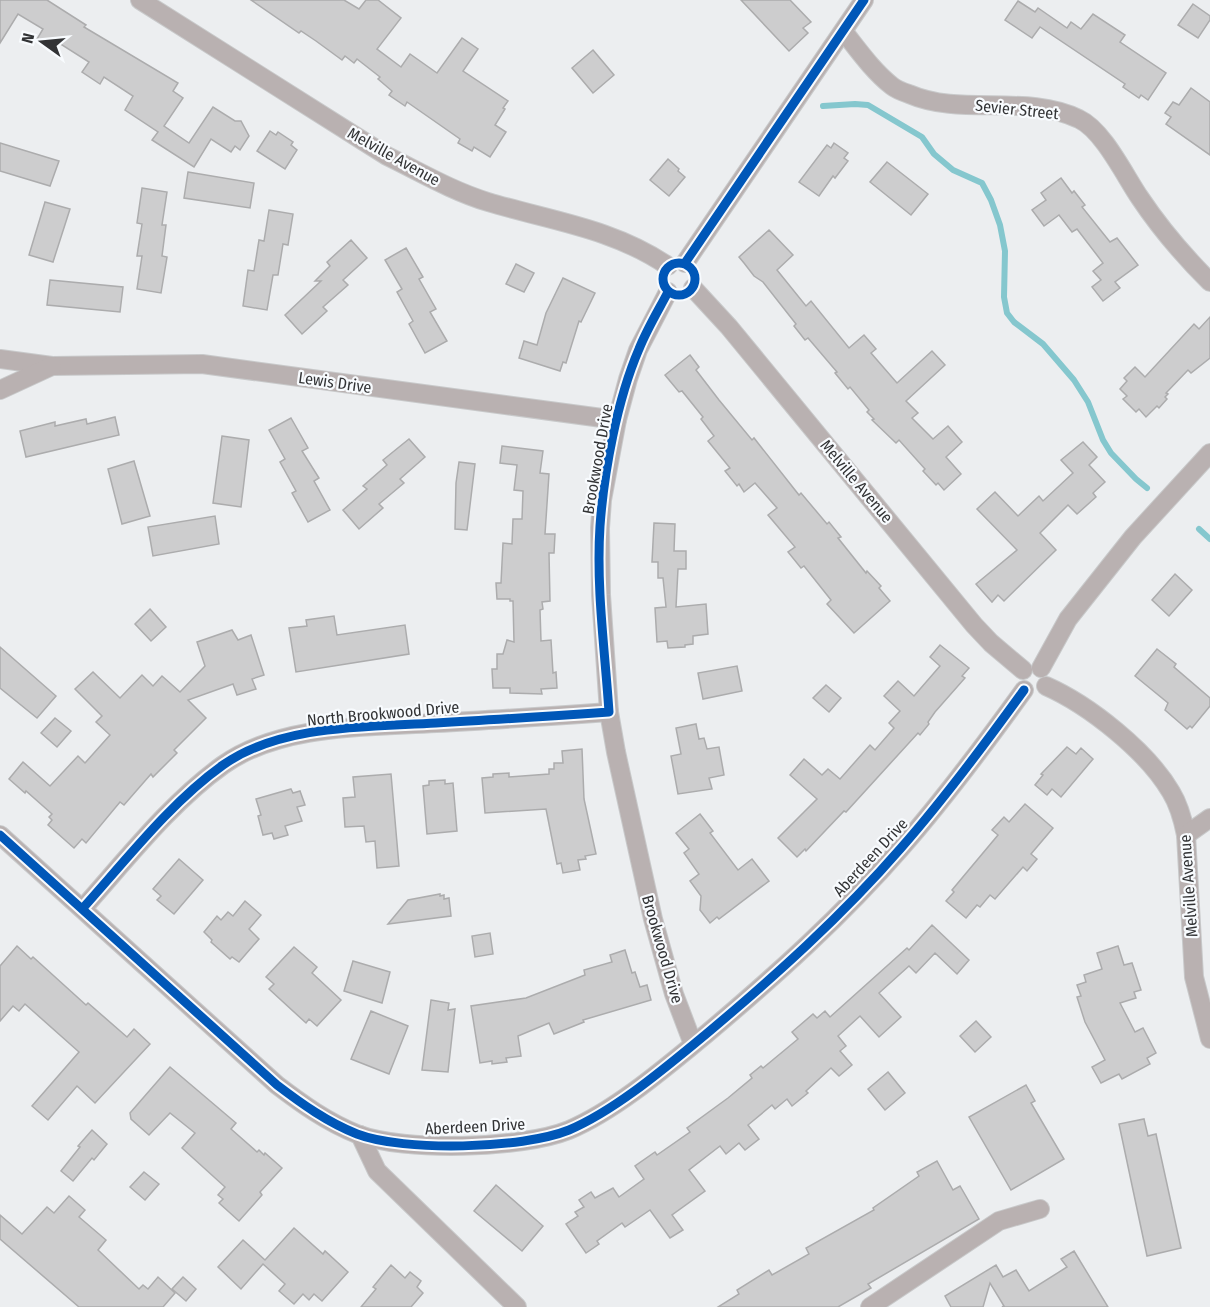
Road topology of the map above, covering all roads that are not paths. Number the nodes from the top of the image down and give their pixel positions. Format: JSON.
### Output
{"nodes":[{"id":1,"x":140,"y":0,"type":"edge"},
{"id":2,"x":861,"y":1,"type":"edge"},
{"id":3,"x":844,"y":32,"type":"junction"},
{"id":4,"x":677,"y":265,"type":"junction"},
{"id":5,"x":1210,"y":282,"type":"edge"},
{"id":6,"x":693,"y":288,"type":"junction"},
{"id":7,"x":668,"y":292,"type":"junction"},
{"id":8,"x":0,"y":358,"type":"edge"},
{"id":9,"x":52,"y":366,"type":"junction"},
{"id":10,"x":0,"y":390,"type":"edge"},
{"id":11,"x":617,"y":420,"type":"junction"},
{"id":12,"x":1210,"y":453,"type":"edge"},
{"id":13,"x":1041,"y":668,"type":"junction"},
{"id":14,"x":1023,"y":670,"type":"junction"},
{"id":15,"x":1046,"y":686,"type":"junction"},
{"id":16,"x":1024,"y":690,"type":"junction"},
{"id":17,"x":609,"y":712,"type":"junction"},
{"id":18,"x":1210,"y":818,"type":"edge"},
{"id":19,"x":0,"y":835,"type":"edge"},
{"id":20,"x":1186,"y":835,"type":"junction"},
{"id":21,"x":83,"y":908,"type":"junction"},
{"id":22,"x":1210,"y":1039,"type":"edge"},
{"id":23,"x":693,"y":1044,"type":"junction"},
{"id":24,"x":360,"y":1135,"type":"junction"},
{"id":25,"x":1040,"y":1209,"type":"dead end"},
{"id":26,"x":517,"y":1307,"type":"edge"},
{"id":27,"x":870,"y":1307,"type":"edge"}],
"edges":[{"from":1,"to":4,"type":"street","name":"Melville Avenue"},
{"from":2,"to":3,"type":"street"},
{"from":3,"to":4,"type":"street"},
{"from":3,"to":5,"type":"street","name":"Sevier Street"},
{"from":4,"to":6,"type":"street"},
{"from":4,"to":7,"type":"street"},
{"from":6,"to":7,"type":"street"},
{"from":6,"to":14,"type":"street","name":"Melville Avenue"},
{"from":7,"to":11,"type":"street","name":"Brookwood Drive"},
{"from":8,"to":9,"type":"street"},
{"from":9,"to":10,"type":"street"},
{"from":9,"to":11,"type":"street","name":"Lewis Drive"},
{"from":11,"to":17,"type":"street","name":"Brookwood Drive"},
{"from":12,"to":13,"type":"street"},
{"from":13,"to":14,"type":"street"},
{"from":13,"to":15,"type":"street"},
{"from":14,"to":16,"type":"street"},
{"from":15,"to":16,"type":"street"},
{"from":15,"to":20,"type":"street","name":"Melville Avenue"},
{"from":16,"to":23,"type":"street","name":"Aberdeen Drive"},
{"from":17,"to":21,"type":"street","name":"North Brookwood Drive"},
{"from":17,"to":23,"type":"street","name":"Brookwood Drive"},
{"from":18,"to":20,"type":"street"},
{"from":19,"to":21,"type":"street","name":"Aberdeen Drive"},
{"from":20,"to":22,"type":"street","name":"Melville Avenue"},
{"from":21,"to":24,"type":"street","name":"Aberdeen Drive"},
{"from":23,"to":24,"type":"street","name":"Aberdeen Drive"},
{"from":24,"to":26,"type":"street"},
{"from":25,"to":27,"type":"street"}]}
